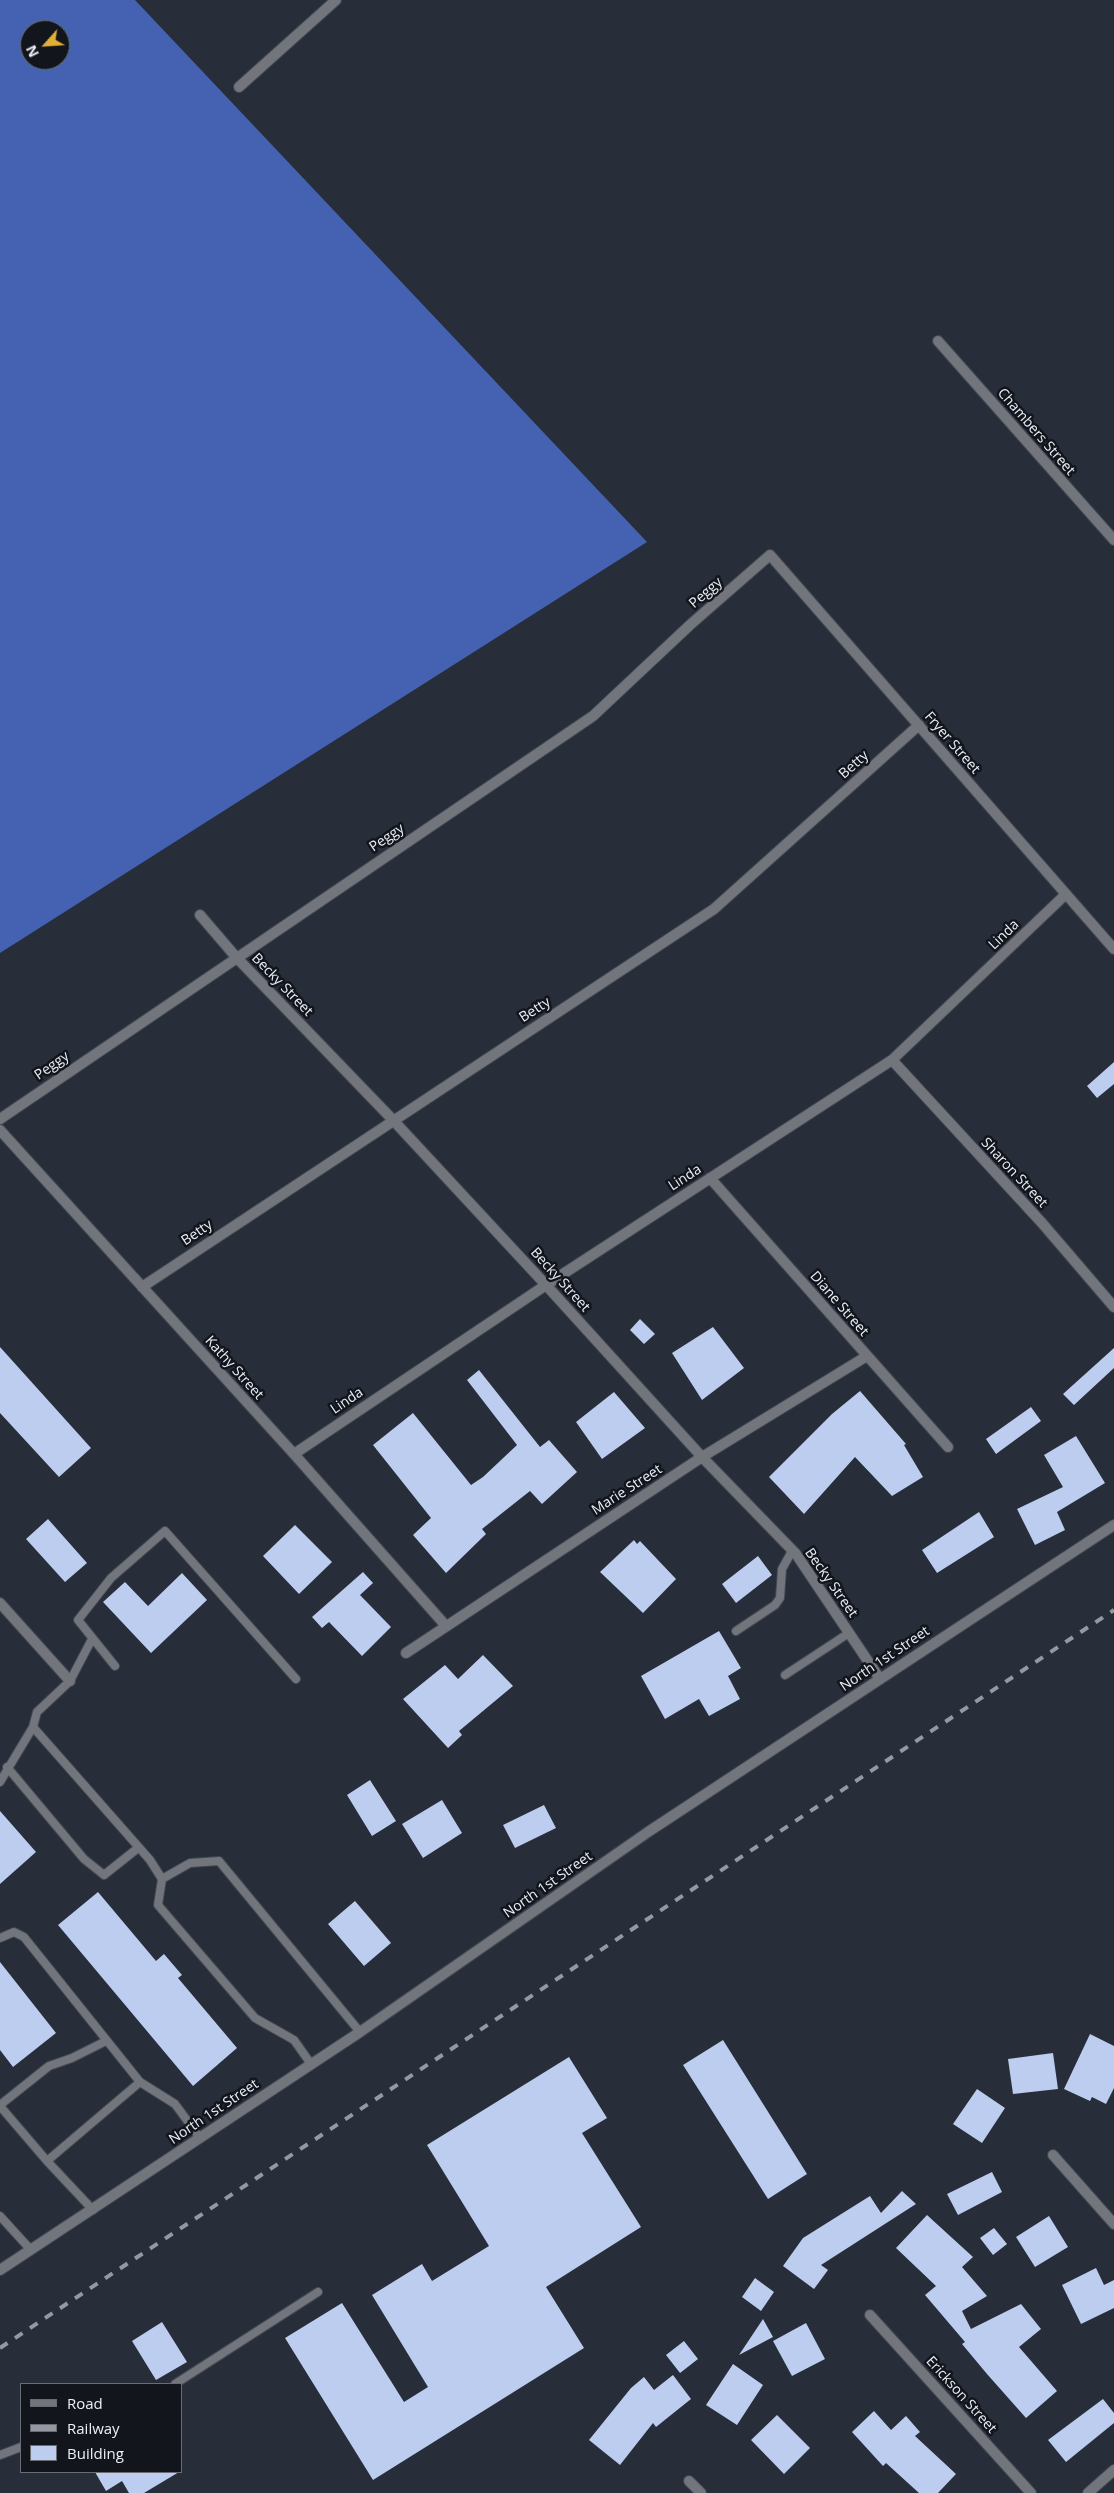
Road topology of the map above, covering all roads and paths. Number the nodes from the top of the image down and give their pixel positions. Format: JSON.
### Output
{"nodes":[{"id":1,"x":336,"y":0,"type":"edge"},
{"id":2,"x":239,"y":87,"type":"dead end"},
{"id":3,"x":938,"y":342,"type":"dead end"},
{"id":4,"x":1114,"y":540,"type":"edge"},
{"id":5,"x":770,"y":555,"type":"joint"},
{"id":6,"x":919,"y":725,"type":"junction"},
{"id":7,"x":1066,"y":894,"type":"junction"},
{"id":8,"x":200,"y":915,"type":"dead end"},
{"id":9,"x":1114,"y":949,"type":"edge"},
{"id":10,"x":236,"y":957,"type":"junction"},
{"id":11,"x":892,"y":1060,"type":"junction"},
{"id":12,"x":0,"y":1119,"type":"edge"},
{"id":13,"x":392,"y":1120,"type":"junction"},
{"id":14,"x":0,"y":1130,"type":"edge"},
{"id":15,"x":710,"y":1178,"type":"junction"},
{"id":16,"x":546,"y":1285,"type":"junction"},
{"id":17,"x":142,"y":1287,"type":"junction"},
{"id":18,"x":1114,"y":1307,"type":"edge"},
{"id":19,"x":866,"y":1356,"type":"junction"},
{"id":20,"x":948,"y":1447,"type":"dead end"},
{"id":21,"x":294,"y":1454,"type":"junction"},
{"id":22,"x":702,"y":1457,"type":"junction"},
{"id":23,"x":1114,"y":1525,"type":"edge"},
{"id":24,"x":792,"y":1551,"type":"junction"},
{"id":25,"x":0,"y":1603,"type":"edge"},
{"id":26,"x":446,"y":1626,"type":"junction"},
{"id":27,"x":736,"y":1631,"type":"dead end"},
{"id":28,"x":849,"y":1633,"type":"junction"},
{"id":29,"x":92,"y":1639,"type":"junction"},
{"id":30,"x":406,"y":1653,"type":"dead end"},
{"id":31,"x":115,"y":1666,"type":"dead end"},
{"id":32,"x":785,"y":1675,"type":"dead end"},
{"id":33,"x":296,"y":1679,"type":"dead end"},
{"id":34,"x":880,"y":1679,"type":"junction"},
{"id":35,"x":70,"y":1681,"type":"junction"},
{"id":36,"x":33,"y":1727,"type":"junction"},
{"id":37,"x":8,"y":1767,"type":"junction"},
{"id":38,"x":0,"y":1782,"type":"edge"},
{"id":39,"x":138,"y":1848,"type":"junction"},
{"id":40,"x":162,"y":1878,"type":"junction"},
{"id":41,"x":0,"y":1938,"type":"edge"},
{"id":42,"x":360,"y":2032,"type":"junction"},
{"id":43,"x":106,"y":2041,"type":"junction"},
{"id":44,"x":311,"y":2064,"type":"junction"},
{"id":45,"x":140,"y":2082,"type":"junction"},
{"id":46,"x":0,"y":2106,"type":"edge"},
{"id":47,"x":200,"y":2138,"type":"junction"},
{"id":48,"x":1053,"y":2156,"type":"dead end"},
{"id":49,"x":47,"y":2161,"type":"junction"},
{"id":50,"x":93,"y":2210,"type":"junction"},
{"id":51,"x":0,"y":2216,"type":"edge"},
{"id":52,"x":1114,"y":2224,"type":"edge"},
{"id":53,"x":30,"y":2249,"type":"junction"},
{"id":54,"x":0,"y":2270,"type":"edge"},
{"id":55,"x":318,"y":2292,"type":"dead end"},
{"id":56,"x":870,"y":2315,"type":"dead end"},
{"id":57,"x":177,"y":2383,"type":"edge"},
{"id":58,"x":20,"y":2447,"type":"edge"},
{"id":59,"x":0,"y":2455,"type":"edge"},
{"id":60,"x":1114,"y":2470,"type":"edge"},
{"id":61,"x":689,"y":2481,"type":"dead end"},
{"id":62,"x":701,"y":2493,"type":"edge"},
{"id":63,"x":1031,"y":2493,"type":"edge"},
{"id":64,"x":1088,"y":2493,"type":"edge"}],
"edges":[{"from":1,"to":2,"type":"street"},
{"from":3,"to":4,"type":"street","name":"Chambers Street"},
{"from":5,"to":6,"type":"street","name":"Fryer Street"},
{"from":5,"to":10,"type":"street","name":"Peggy"},
{"from":6,"to":7,"type":"street","name":"Fryer Street"},
{"from":6,"to":13,"type":"street","name":"Betty"},
{"from":7,"to":9,"type":"street","name":"Fryer Street"},
{"from":7,"to":11,"type":"street","name":"Linda"},
{"from":8,"to":10,"type":"street","name":"Becky Street"},
{"from":10,"to":12,"type":"street","name":"Peggy"},
{"from":10,"to":13,"type":"street","name":"Becky Street"},
{"from":11,"to":15,"type":"street","name":"Linda"},
{"from":11,"to":18,"type":"street","name":"Sharon Street"},
{"from":13,"to":16,"type":"street","name":"Becky Street"},
{"from":13,"to":17,"type":"street","name":"Betty"},
{"from":14,"to":17,"type":"street","name":"Kathy Street"},
{"from":15,"to":16,"type":"street","name":"Linda"},
{"from":15,"to":19,"type":"street","name":"Diane Street"},
{"from":16,"to":21,"type":"street","name":"Linda"},
{"from":16,"to":22,"type":"street","name":"Becky Street"},
{"from":17,"to":21,"type":"street","name":"Kathy Street"},
{"from":19,"to":20,"type":"street","name":"Diane Street"},
{"from":19,"to":22,"type":"street","name":"Marie Street"},
{"from":21,"to":26,"type":"street","name":"Kathy Street"},
{"from":22,"to":24,"type":"street","name":"Becky Street"},
{"from":22,"to":26,"type":"street","name":"Marie Street"},
{"from":23,"to":34,"type":"street","name":"North 1st Street"},
{"from":24,"to":27,"type":"lane"},
{"from":24,"to":28,"type":"street","name":"Becky Street"},
{"from":25,"to":35,"type":"street"},
{"from":26,"to":30,"type":"street","name":"Marie Street"},
{"from":28,"to":32,"type":"lane"},
{"from":28,"to":34,"type":"street","name":"Becky Street"},
{"from":29,"to":31,"type":"lane"},
{"from":29,"to":33,"type":"lane"},
{"from":29,"to":35,"type":"lane"},
{"from":34,"to":42,"type":"street","name":"North 1st Street"},
{"from":35,"to":36,"type":"lane"},
{"from":36,"to":37,"type":"lane"},
{"from":36,"to":39,"type":"lane"},
{"from":37,"to":38,"type":"lane"},
{"from":37,"to":39,"type":"lane"},
{"from":39,"to":40,"type":"lane"},
{"from":40,"to":42,"type":"lane"},
{"from":40,"to":44,"type":"lane"},
{"from":41,"to":43,"type":"lane"},
{"from":42,"to":44,"type":"street","name":"North 1st Street"},
{"from":43,"to":45,"type":"lane"},
{"from":43,"to":46,"type":"lane"},
{"from":44,"to":47,"type":"street","name":"North 1st Street"},
{"from":45,"to":47,"type":"lane"},
{"from":45,"to":49,"type":"lane"},
{"from":46,"to":49,"type":"lane"},
{"from":47,"to":50,"type":"street","name":"North 1st Street"},
{"from":48,"to":52,"type":"street"},
{"from":49,"to":50,"type":"lane"},
{"from":50,"to":53,"type":"street","name":"North 1st Street"},
{"from":51,"to":53,"type":"lane"},
{"from":53,"to":54,"type":"street","name":"North 1st Street"},
{"from":55,"to":57,"type":"lane"},
{"from":56,"to":63,"type":"street","name":"Erickson Street"},
{"from":58,"to":59,"type":"lane"},
{"from":60,"to":64,"type":"street"},
{"from":61,"to":62,"type":"street"}]}
